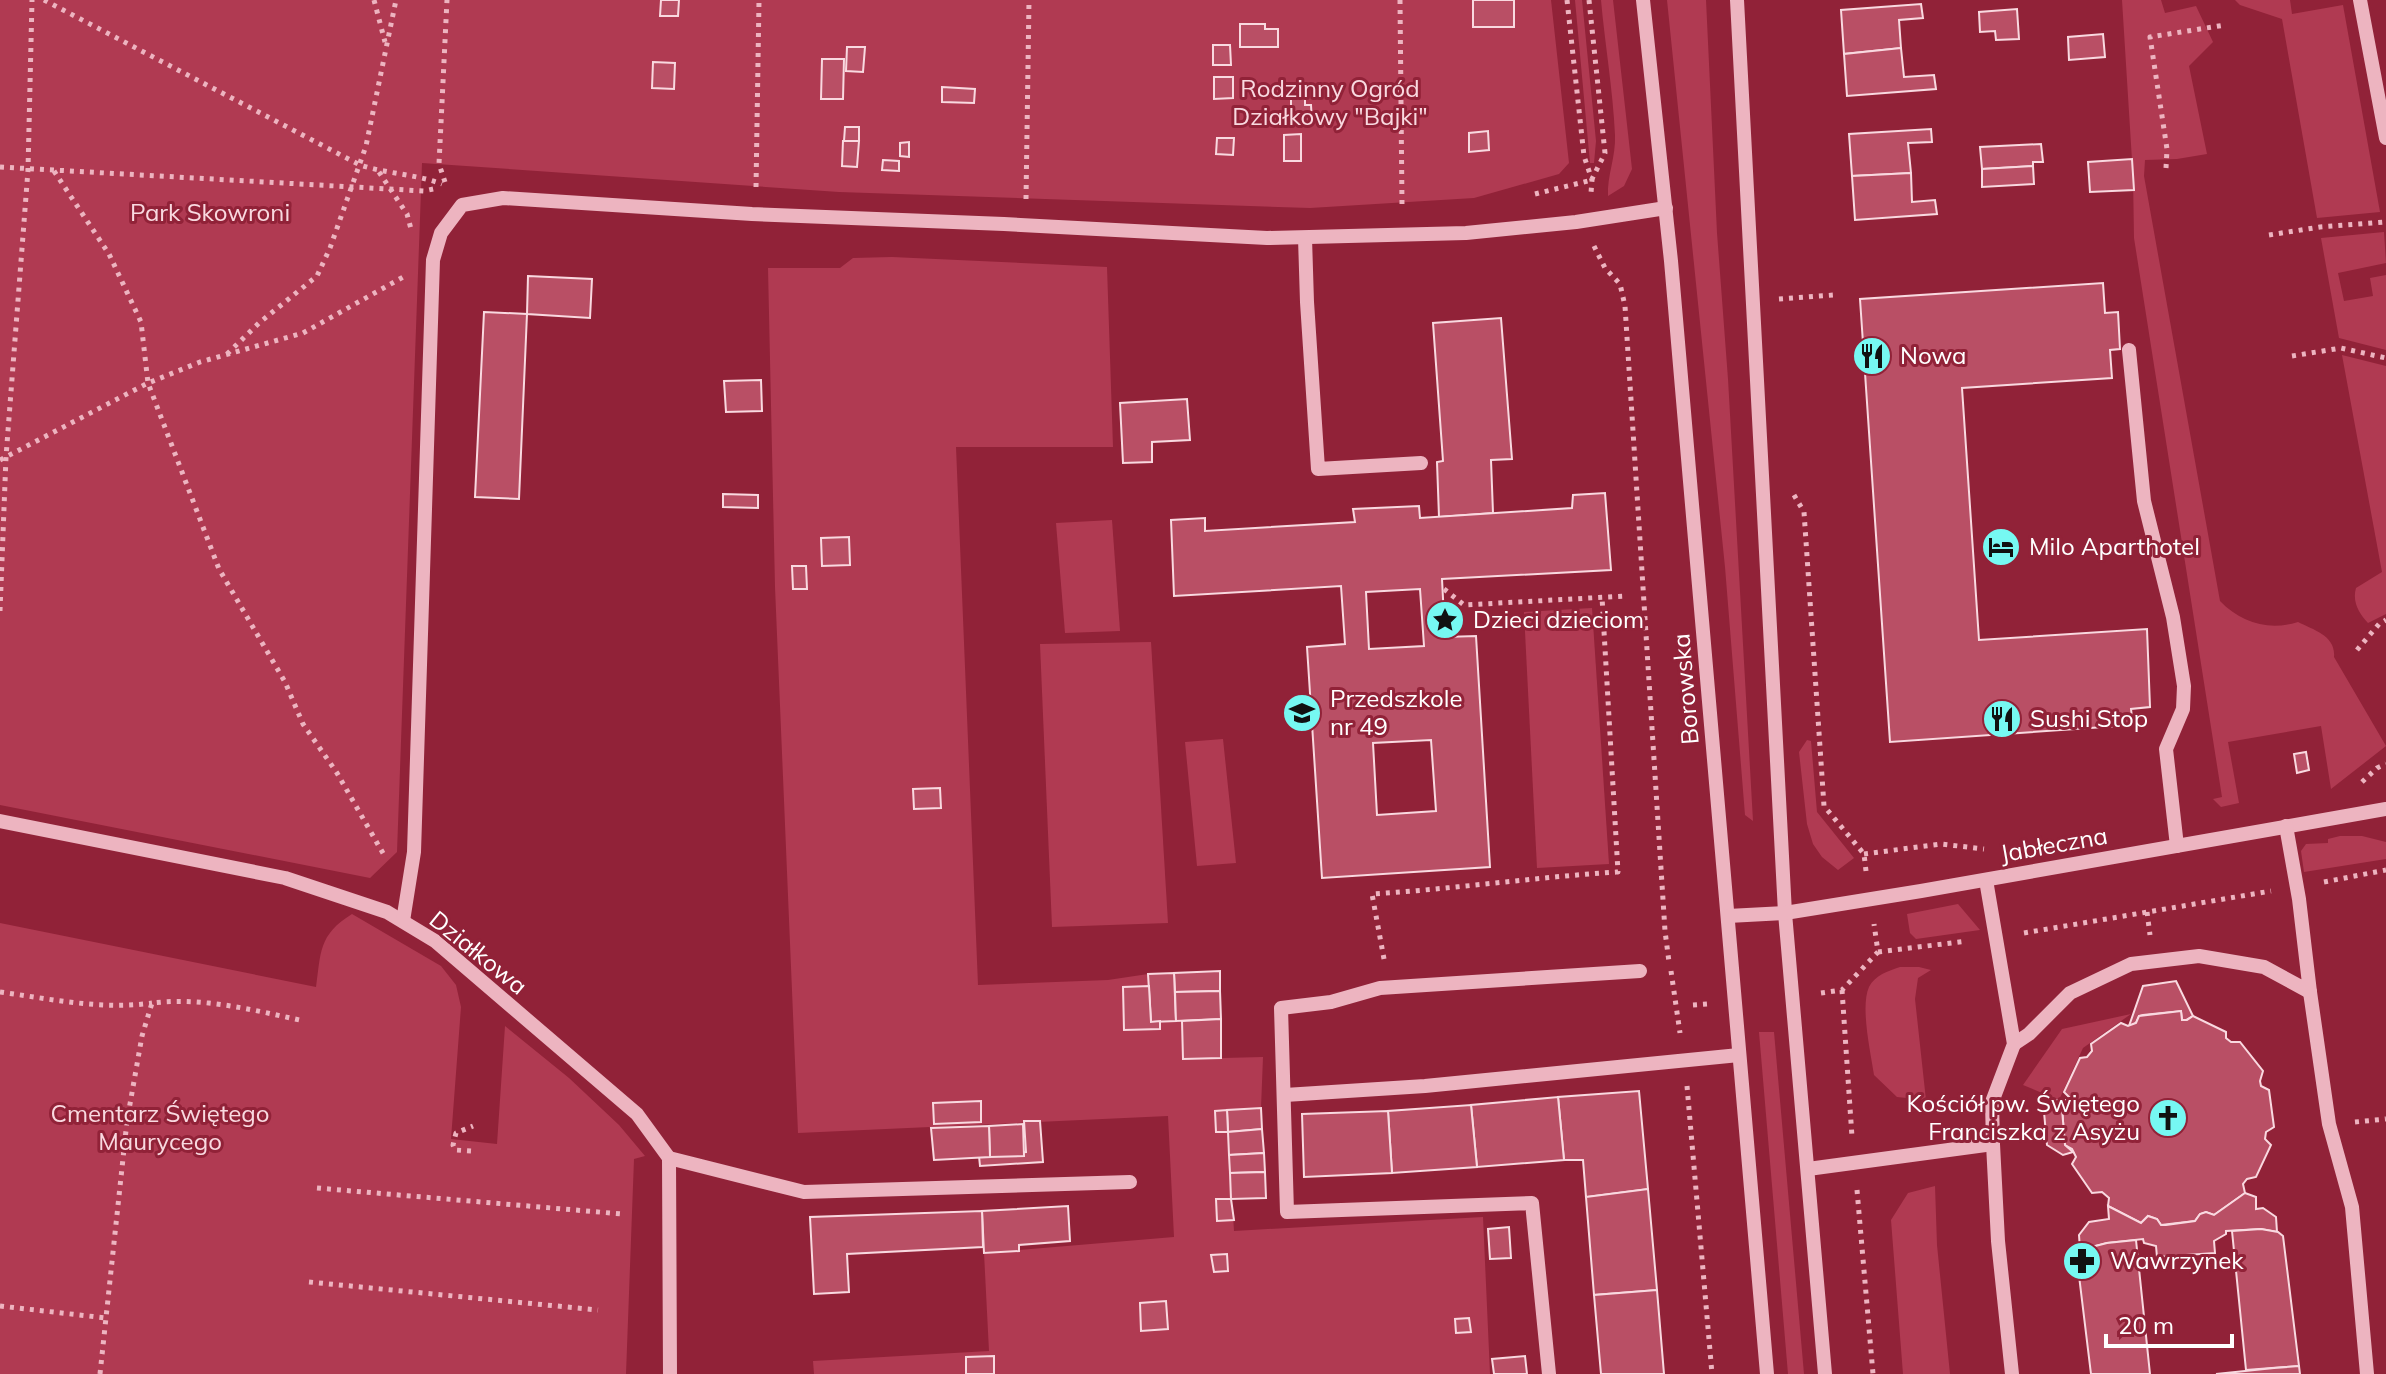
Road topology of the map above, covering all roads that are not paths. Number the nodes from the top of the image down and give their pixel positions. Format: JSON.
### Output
{"nodes":[{"id":1,"x":1643,"y":0,"type":"edge"},
{"id":2,"x":1737,"y":0,"type":"edge"},
{"id":3,"x":2360,"y":0,"type":"edge"},
{"id":4,"x":2386,"y":138,"type":"edge"},
{"id":5,"x":1666,"y":208,"type":"junction"},
{"id":6,"x":1305,"y":238,"type":"junction"},
{"id":7,"x":2129,"y":350,"type":"dead end"},
{"id":8,"x":1421,"y":463,"type":"dead end"},
{"id":9,"x":2386,"y":809,"type":"edge"},
{"id":10,"x":0,"y":821,"type":"edge"},
{"id":11,"x":2286,"y":826,"type":"junction"},
{"id":12,"x":2177,"y":846,"type":"junction"},
{"id":13,"x":1986,"y":880,"type":"junction"},
{"id":14,"x":1785,"y":913,"type":"junction"},
{"id":15,"x":1728,"y":916,"type":"junction"},
{"id":16,"x":403,"y":921,"type":"junction"},
{"id":17,"x":1640,"y":971,"type":"dead end"},
{"id":18,"x":2310,"y":992,"type":"junction"},
{"id":19,"x":2014,"y":1044,"type":"junction"},
{"id":20,"x":1739,"y":1055,"type":"junction"},
{"id":21,"x":1285,"y":1095,"type":"junction"},
{"id":22,"x":1993,"y":1144,"type":"junction"},
{"id":23,"x":669,"y":1158,"type":"junction"},
{"id":24,"x":1808,"y":1169,"type":"junction"},
{"id":25,"x":1130,"y":1182,"type":"dead end"},
{"id":26,"x":670,"y":1374,"type":"edge"},
{"id":27,"x":1549,"y":1374,"type":"edge"},
{"id":28,"x":1767,"y":1374,"type":"edge"},
{"id":29,"x":1825,"y":1374,"type":"edge"},
{"id":30,"x":2012,"y":1374,"type":"edge"},
{"id":31,"x":2367,"y":1374,"type":"edge"}],
"edges":[{"from":1,"to":5,"type":"street","name":"Borowska"},
{"from":2,"to":14,"type":"street"},
{"from":3,"to":4,"type":"street"},
{"from":5,"to":6,"type":"street"},
{"from":5,"to":15,"type":"street","name":"Borowska"},
{"from":6,"to":8,"type":"street"},
{"from":6,"to":16,"type":"street"},
{"from":7,"to":12,"type":"street"},
{"from":9,"to":11,"type":"street","name":"Jabłeczna"},
{"from":10,"to":16,"type":"street","name":"Działkowa"},
{"from":11,"to":12,"type":"street","name":"Jabłeczna"},
{"from":11,"to":18,"type":"street"},
{"from":12,"to":13,"type":"street","name":"Jabłeczna"},
{"from":13,"to":14,"type":"street","name":"Jabłeczna"},
{"from":13,"to":19,"type":"street"},
{"from":14,"to":15,"type":"street","name":"Jabłeczna"},
{"from":14,"to":24,"type":"street"},
{"from":15,"to":20,"type":"street","name":"Borowska"},
{"from":16,"to":23,"type":"street","name":"Działkowa"},
{"from":17,"to":21,"type":"street"},
{"from":18,"to":19,"type":"street"},
{"from":18,"to":31,"type":"street"},
{"from":19,"to":22,"type":"street"},
{"from":20,"to":21,"type":"street"},
{"from":20,"to":28,"type":"street","name":"Borowska"},
{"from":21,"to":27,"type":"street"},
{"from":22,"to":24,"type":"street"},
{"from":22,"to":30,"type":"street"},
{"from":23,"to":25,"type":"street"},
{"from":23,"to":26,"type":"street"},
{"from":24,"to":29,"type":"street"}]}
